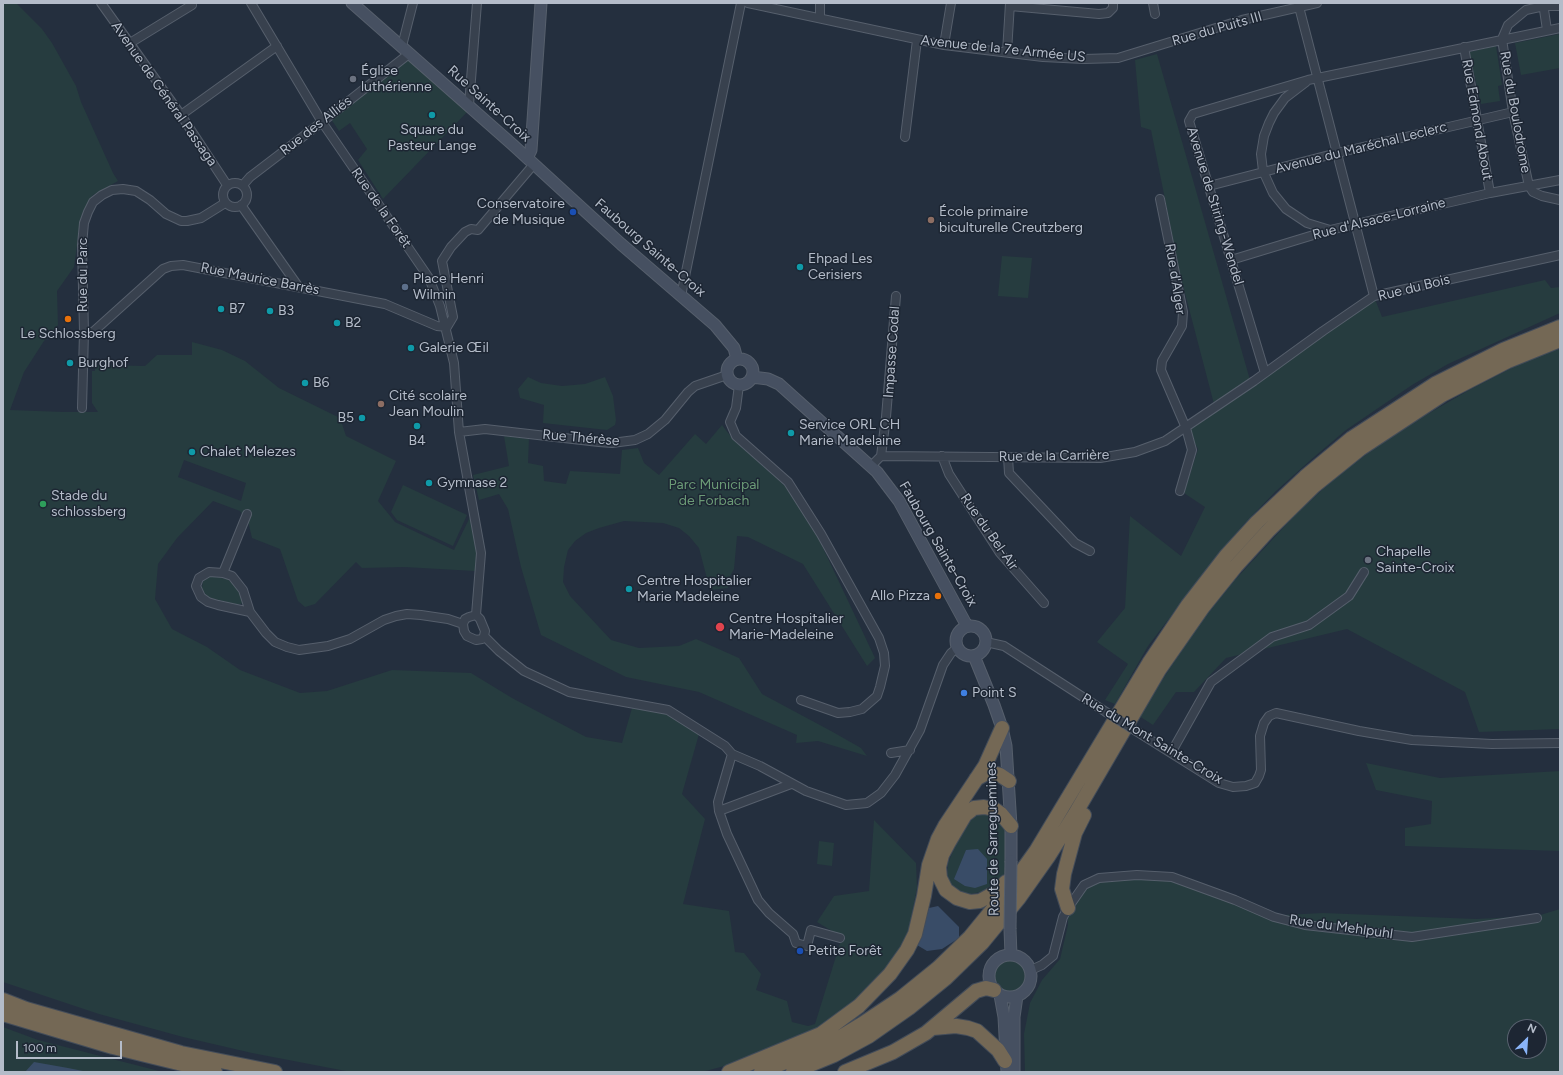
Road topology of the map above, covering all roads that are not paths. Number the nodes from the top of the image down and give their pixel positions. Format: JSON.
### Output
{"nodes":[{"id":1,"x":101,"y":3,"type":"edge"},
{"id":2,"x":251,"y":3,"type":"edge"},
{"id":3,"x":352,"y":3,"type":"edge"},
{"id":4,"x":413,"y":3,"type":"edge"},
{"id":5,"x":477,"y":3,"type":"edge"},
{"id":6,"x":541,"y":3,"type":"edge"},
{"id":7,"x":741,"y":3,"type":"edge"},
{"id":8,"x":752,"y":3,"type":"edge"},
{"id":9,"x":820,"y":3,"type":"edge"},
{"id":10,"x":951,"y":3,"type":"edge"},
{"id":11,"x":1113,"y":3,"type":"edge"},
{"id":12,"x":1153,"y":3,"type":"edge"},
{"id":13,"x":1317,"y":3,"type":"edge"},
{"id":14,"x":1010,"y":4,"type":"edge"},
{"id":15,"x":1544,"y":4,"type":"edge"},
{"id":16,"x":192,"y":5,"type":"dead end"},
{"id":17,"x":1299,"y":5,"type":"edge"},
{"id":18,"x":1560,"y":6,"type":"edge"},
{"id":19,"x":1155,"y":14,"type":"dead end"},
{"id":20,"x":820,"y":18,"type":"junction"},
{"id":21,"x":1560,"y":28,"type":"edge"},
{"id":22,"x":1548,"y":30,"type":"junction"},
{"id":23,"x":1502,"y":39,"type":"junction"},
{"id":24,"x":917,"y":40,"type":"junction"},
{"id":25,"x":130,"y":43,"type":"junction"},
{"id":26,"x":944,"y":45,"type":"junction"},
{"id":27,"x":277,"y":46,"type":"junction"},
{"id":28,"x":1464,"y":47,"type":"junction"},
{"id":29,"x":406,"y":50,"type":"junction"},
{"id":30,"x":1007,"y":52,"type":"junction"},
{"id":31,"x":1118,"y":58,"type":"joint"},
{"id":32,"x":1318,"y":78,"type":"junction"},
{"id":33,"x":1308,"y":80,"type":"junction"},
{"id":34,"x":469,"y":106,"type":"junction"},
{"id":35,"x":1514,"y":112,"type":"junction"},
{"id":36,"x":181,"y":115,"type":"junction"},
{"id":37,"x":1477,"y":120,"type":"junction"},
{"id":38,"x":322,"y":122,"type":"junction"},
{"id":39,"x":905,"y":137,"type":"dead end"},
{"id":40,"x":1337,"y":153,"type":"junction"},
{"id":41,"x":531,"y":161,"type":"junction"},
{"id":42,"x":1263,"y":172,"type":"junction"},
{"id":43,"x":1560,"y":180,"type":"edge"},
{"id":44,"x":227,"y":185,"type":"junction"},
{"id":45,"x":243,"y":185,"type":"junction"},
{"id":46,"x":1209,"y":186,"type":"junction"},
{"id":47,"x":1528,"y":186,"type":"junction"},
{"id":48,"x":1490,"y":193,"type":"junction"},
{"id":49,"x":1160,"y":199,"type":"dead end"},
{"id":50,"x":1560,"y":200,"type":"edge"},
{"id":51,"x":225,"y":202,"type":"junction"},
{"id":52,"x":241,"y":205,"type":"junction"},
{"id":53,"x":1355,"y":224,"type":"junction"},
{"id":54,"x":1330,"y":230,"type":"junction"},
{"id":55,"x":1560,"y":255,"type":"edge"},
{"id":56,"x":1231,"y":260,"type":"junction"},
{"id":57,"x":298,"y":286,"type":"junction"},
{"id":58,"x":682,"y":296,"type":"junction"},
{"id":59,"x":896,"y":296,"type":"dead end"},
{"id":60,"x":1374,"y":296,"type":"junction"},
{"id":61,"x":446,"y":327,"type":"junction"},
{"id":62,"x":1560,"y":327,"type":"edge"},
{"id":63,"x":84,"y":332,"type":"junction"},
{"id":64,"x":1560,"y":340,"type":"edge"},
{"id":65,"x":737,"y":359,"type":"junction"},
{"id":66,"x":1265,"y":373,"type":"junction"},
{"id":67,"x":727,"y":375,"type":"junction"},
{"id":68,"x":752,"y":377,"type":"junction"},
{"id":69,"x":739,"y":385,"type":"junction"},
{"id":70,"x":82,"y":408,"type":"dead end"},
{"id":71,"x":1186,"y":428,"type":"junction"},
{"id":72,"x":459,"y":432,"type":"junction"},
{"id":73,"x":881,"y":456,"type":"junction"},
{"id":74,"x":942,"y":456,"type":"junction"},
{"id":75,"x":1008,"y":457,"type":"junction"},
{"id":76,"x":871,"y":466,"type":"junction"},
{"id":77,"x":1180,"y":492,"type":"dead end"},
{"id":78,"x":247,"y":514,"type":"dead end"},
{"id":79,"x":1090,"y":551,"type":"dead end"},
{"id":80,"x":1364,"y":572,"type":"dead end"},
{"id":81,"x":223,"y":573,"type":"junction"},
{"id":82,"x":1044,"y":603,"type":"dead end"},
{"id":83,"x":250,"y":612,"type":"junction"},
{"id":84,"x":476,"y":615,"type":"junction"},
{"id":85,"x":463,"y":624,"type":"junction"},
{"id":86,"x":966,"y":626,"type":"junction"},
{"id":87,"x":484,"y":636,"type":"junction"},
{"id":88,"x":986,"y":642,"type":"junction"},
{"id":89,"x":957,"y":648,"type":"junction"},
{"id":90,"x":974,"y":656,"type":"junction"},
{"id":91,"x":801,"y":700,"type":"dead end"},
{"id":92,"x":1002,"y":728,"type":"junction"},
{"id":93,"x":1560,"y":743,"type":"edge"},
{"id":94,"x":910,"y":750,"type":"junction"},
{"id":95,"x":1171,"y":753,"type":"junction"},
{"id":96,"x":732,"y":754,"type":"junction"},
{"id":97,"x":1110,"y":754,"type":"junction"},
{"id":98,"x":902,"y":764,"type":"junction"},
{"id":99,"x":976,"y":779,"type":"junction"},
{"id":100,"x":1009,"y":781,"type":"junction"},
{"id":101,"x":791,"y":784,"type":"junction"},
{"id":102,"x":719,"y":811,"type":"junction"},
{"id":103,"x":1011,"y":826,"type":"junction"},
{"id":104,"x":1023,"y":870,"type":"junction"},
{"id":105,"x":1068,"y":908,"type":"junction"},
{"id":106,"x":1537,"y":918,"type":"dead end"},
{"id":107,"x":840,"y":938,"type":"dead end"},
{"id":108,"x":1010,"y":955,"type":"junction"},
{"id":109,"x":1030,"y":970,"type":"junction"},
{"id":110,"x":997,"y":993,"type":"junction"},
{"id":111,"x":1018,"y":996,"type":"junction"},
{"id":112,"x":3,"y":1000,"type":"edge"},
{"id":113,"x":3,"y":1014,"type":"edge"},
{"id":114,"x":933,"y":1028,"type":"junction"},
{"id":115,"x":1010,"y":1067,"type":"edge"},
{"id":116,"x":215,"y":1072,"type":"edge"},
{"id":117,"x":275,"y":1072,"type":"edge"},
{"id":118,"x":729,"y":1072,"type":"edge"},
{"id":119,"x":761,"y":1072,"type":"edge"},
{"id":120,"x":793,"y":1072,"type":"edge"},
{"id":121,"x":845,"y":1072,"type":"edge"}],
"edges":[{"from":1,"to":25,"type":"street","name":"Avenue de Général Passaga"},
{"from":2,"to":27,"type":"street","name":"Rue de la Forêt"},
{"from":3,"to":29,"type":"main road","name":"Rue Sainte-Croix"},
{"from":4,"to":29,"type":"street"},
{"from":5,"to":34,"type":"street"},
{"from":6,"to":41,"type":"main road"},
{"from":7,"to":58,"type":"street"},
{"from":8,"to":20,"type":"street","name":"Avenue de la 7e Armée US"},
{"from":9,"to":20,"type":"street"},
{"from":10,"to":26,"type":"street"},
{"from":11,"to":14,"type":"street"},
{"from":12,"to":19,"type":"street"},
{"from":13,"to":17,"type":"street","name":"Rue du Puits III"},
{"from":14,"to":30,"type":"street"},
{"from":15,"to":18,"type":"street"},
{"from":15,"to":22,"type":"street"},
{"from":15,"to":23,"type":"street"},
{"from":16,"to":25,"type":"street"},
{"from":17,"to":31,"type":"street","name":"Rue du Puits III"},
{"from":17,"to":32,"type":"street"},
{"from":20,"to":24,"type":"street","name":"Avenue de la 7e Armée US"},
{"from":21,"to":22,"type":"street","name":"Avenue de Stiring-Wendel"},
{"from":22,"to":23,"type":"street","name":"Avenue de Stiring-Wendel"},
{"from":23,"to":28,"type":"street","name":"Avenue de Stiring-Wendel"},
{"from":23,"to":35,"type":"street","name":"Rue du Boulodrome"},
{"from":24,"to":26,"type":"street","name":"Avenue de la 7e Armée US"},
{"from":24,"to":39,"type":"street"},
{"from":25,"to":36,"type":"street","name":"Avenue de Général Passaga"},
{"from":26,"to":30,"type":"street","name":"Avenue de la 7e Armée US"},
{"from":27,"to":36,"type":"street"},
{"from":27,"to":38,"type":"street","name":"Rue de la Forêt"},
{"from":28,"to":32,"type":"street","name":"Avenue de Stiring-Wendel"},
{"from":28,"to":37,"type":"street","name":"Rue Edmond About"},
{"from":29,"to":34,"type":"main road","name":"Rue Sainte-Croix"},
{"from":29,"to":38,"type":"street","name":"Rue des Alliés"},
{"from":30,"to":31,"type":"street","name":"Avenue de la 7e Armée US"},
{"from":32,"to":33,"type":"street","name":"Avenue de Stiring-Wendel"},
{"from":32,"to":40,"type":"street"},
{"from":33,"to":42,"type":"street"},
{"from":33,"to":46,"type":"street","name":"Avenue de Stiring-Wendel"},
{"from":34,"to":41,"type":"main road","name":"Rue Sainte-Croix"},
{"from":35,"to":37,"type":"street","name":"Avenue du Maréchal Leclerc"},
{"from":35,"to":47,"type":"street","name":"Rue du Boulodrome"},
{"from":36,"to":44,"type":"street","name":"Avenue de Général Passaga"},
{"from":37,"to":40,"type":"street","name":"Avenue du Maréchal Leclerc"},
{"from":37,"to":48,"type":"street","name":"Rue Edmond About"},
{"from":38,"to":45,"type":"street","name":"Rue des Alliés"},
{"from":38,"to":61,"type":"street","name":"Rue de la Forêt"},
{"from":40,"to":42,"type":"street","name":"Avenue du Maréchal Leclerc"},
{"from":40,"to":53,"type":"street"},
{"from":41,"to":58,"type":"main road","name":"Faubourg Sainte-Croix"},
{"from":41,"to":61,"type":"street"},
{"from":42,"to":46,"type":"street","name":"Avenue du Maréchal Leclerc"},
{"from":42,"to":54,"type":"street"},
{"from":43,"to":47,"type":"street","name":"Rue d'Alsace-Lorraine"},
{"from":44,"to":45,"type":"street"},
{"from":44,"to":51,"type":"street"},
{"from":45,"to":52,"type":"street"},
{"from":46,"to":56,"type":"street","name":"Avenue de Stiring-Wendel"},
{"from":47,"to":48,"type":"street","name":"Rue d'Alsace-Lorraine"},
{"from":47,"to":50,"type":"street"},
{"from":48,"to":53,"type":"street","name":"Rue d'Alsace-Lorraine"},
{"from":49,"to":71,"type":"street","name":"Rue d'Alger"},
{"from":51,"to":52,"type":"street"},
{"from":51,"to":63,"type":"street","name":"Rue du Parc"},
{"from":52,"to":57,"type":"street"},
{"from":53,"to":54,"type":"street","name":"Rue d'Alsace-Lorraine"},
{"from":53,"to":60,"type":"street"},
{"from":54,"to":56,"type":"street","name":"Rue d'Alsace-Lorraine"},
{"from":55,"to":60,"type":"street","name":"Rue du Bois"},
{"from":56,"to":66,"type":"street","name":"Avenue de Stiring-Wendel"},
{"from":57,"to":61,"type":"street","name":"Rue Maurice Barrès"},
{"from":57,"to":63,"type":"street","name":"Rue Maurice Barrès"},
{"from":58,"to":65,"type":"main road","name":"Faubourg Sainte-Croix"},
{"from":59,"to":73,"type":"street","name":"Impasse Codal"},
{"from":60,"to":66,"type":"street","name":"Rue du Bois"},
{"from":61,"to":72,"type":"street","name":"Rue de la Forêt"},
{"from":62,"to":104,"type":"highway"},
{"from":63,"to":70,"type":"street","name":"Rue du Parc"},
{"from":64,"to":97,"type":"highway"},
{"from":65,"to":67,"type":"main road"},
{"from":65,"to":68,"type":"main road"},
{"from":66,"to":71,"type":"street","name":"Rue de la Carrière"},
{"from":67,"to":69,"type":"main road"},
{"from":67,"to":72,"type":"street","name":"Rue Thérèse"},
{"from":68,"to":69,"type":"main road"},
{"from":68,"to":76,"type":"main road","name":"Faubourg Sainte-Croix"},
{"from":69,"to":91,"type":"street"},
{"from":71,"to":75,"type":"street","name":"Rue de la Carrière"},
{"from":71,"to":77,"type":"street","name":"Rue d'Alger"},
{"from":72,"to":84,"type":"street","name":"Rue de la Forêt"},
{"from":73,"to":74,"type":"street","name":"Rue de la Carrière"},
{"from":73,"to":76,"type":"street"},
{"from":74,"to":75,"type":"street","name":"Rue de la Carrière"},
{"from":74,"to":82,"type":"street","name":"Rue du Bel-Air"},
{"from":75,"to":79,"type":"street"},
{"from":76,"to":86,"type":"main road","name":"Faubourg Sainte-Croix"},
{"from":78,"to":81,"type":"street"},
{"from":80,"to":95,"type":"street"},
{"from":81,"to":83,"type":"street"},
{"from":81,"to":83,"type":"street"},
{"from":83,"to":85,"type":"street"},
{"from":84,"to":85,"type":"street"},
{"from":84,"to":87,"type":"street"},
{"from":85,"to":87,"type":"street"},
{"from":86,"to":88,"type":"main road"},
{"from":86,"to":89,"type":"main road"},
{"from":87,"to":96,"type":"street"},
{"from":88,"to":90,"type":"main road"},
{"from":88,"to":95,"type":"street","name":"Rue du Mont Sainte-Croix","bridge":true},
{"from":89,"to":90,"type":"main road"},
{"from":89,"to":94,"type":"street"},
{"from":90,"to":92,"type":"main road","name":"Route de Sarreguemines"},
{"from":92,"to":99,"type":"highway"},
{"from":92,"to":100,"type":"main road","name":"Route de Sarreguemines"},
{"from":93,"to":95,"type":"street","name":"Rue du Mont Sainte-Croix"},
{"from":94,"to":98,"type":"street"},
{"from":94,"to":98,"type":"street"},
{"from":96,"to":101,"type":"street"},
{"from":96,"to":102,"type":"street"},
{"from":97,"to":105,"type":"highway"},
{"from":97,"to":120,"type":"highway"},
{"from":98,"to":101,"type":"street"},
{"from":99,"to":100,"type":"highway"},
{"from":99,"to":118,"type":"highway"},
{"from":100,"to":103,"type":"main road","name":"Route de Sarreguemines"},
{"from":101,"to":102,"type":"street"},
{"from":102,"to":107,"type":"street"},
{"from":103,"to":104,"type":"highway"},
{"from":103,"to":108,"type":"main road","name":"Route de Sarreguemines","bridge":true},
{"from":104,"to":119,"type":"highway"},
{"from":105,"to":106,"type":"street","name":"Rue du Mehlpuhl"},
{"from":105,"to":109,"type":"street","name":"Rue du Mehlpuhl"},
{"from":108,"to":109,"type":"main road"},
{"from":108,"to":110,"type":"main road"},
{"from":109,"to":111,"type":"main road"},
{"from":110,"to":111,"type":"main road"},
{"from":110,"to":114,"type":"highway"},
{"from":110,"to":115,"type":"main road"},
{"from":111,"to":115,"type":"main road"},
{"from":112,"to":117,"type":"highway"},
{"from":113,"to":116,"type":"highway"},
{"from":114,"to":115,"type":"highway"},
{"from":114,"to":121,"type":"highway"}]}
